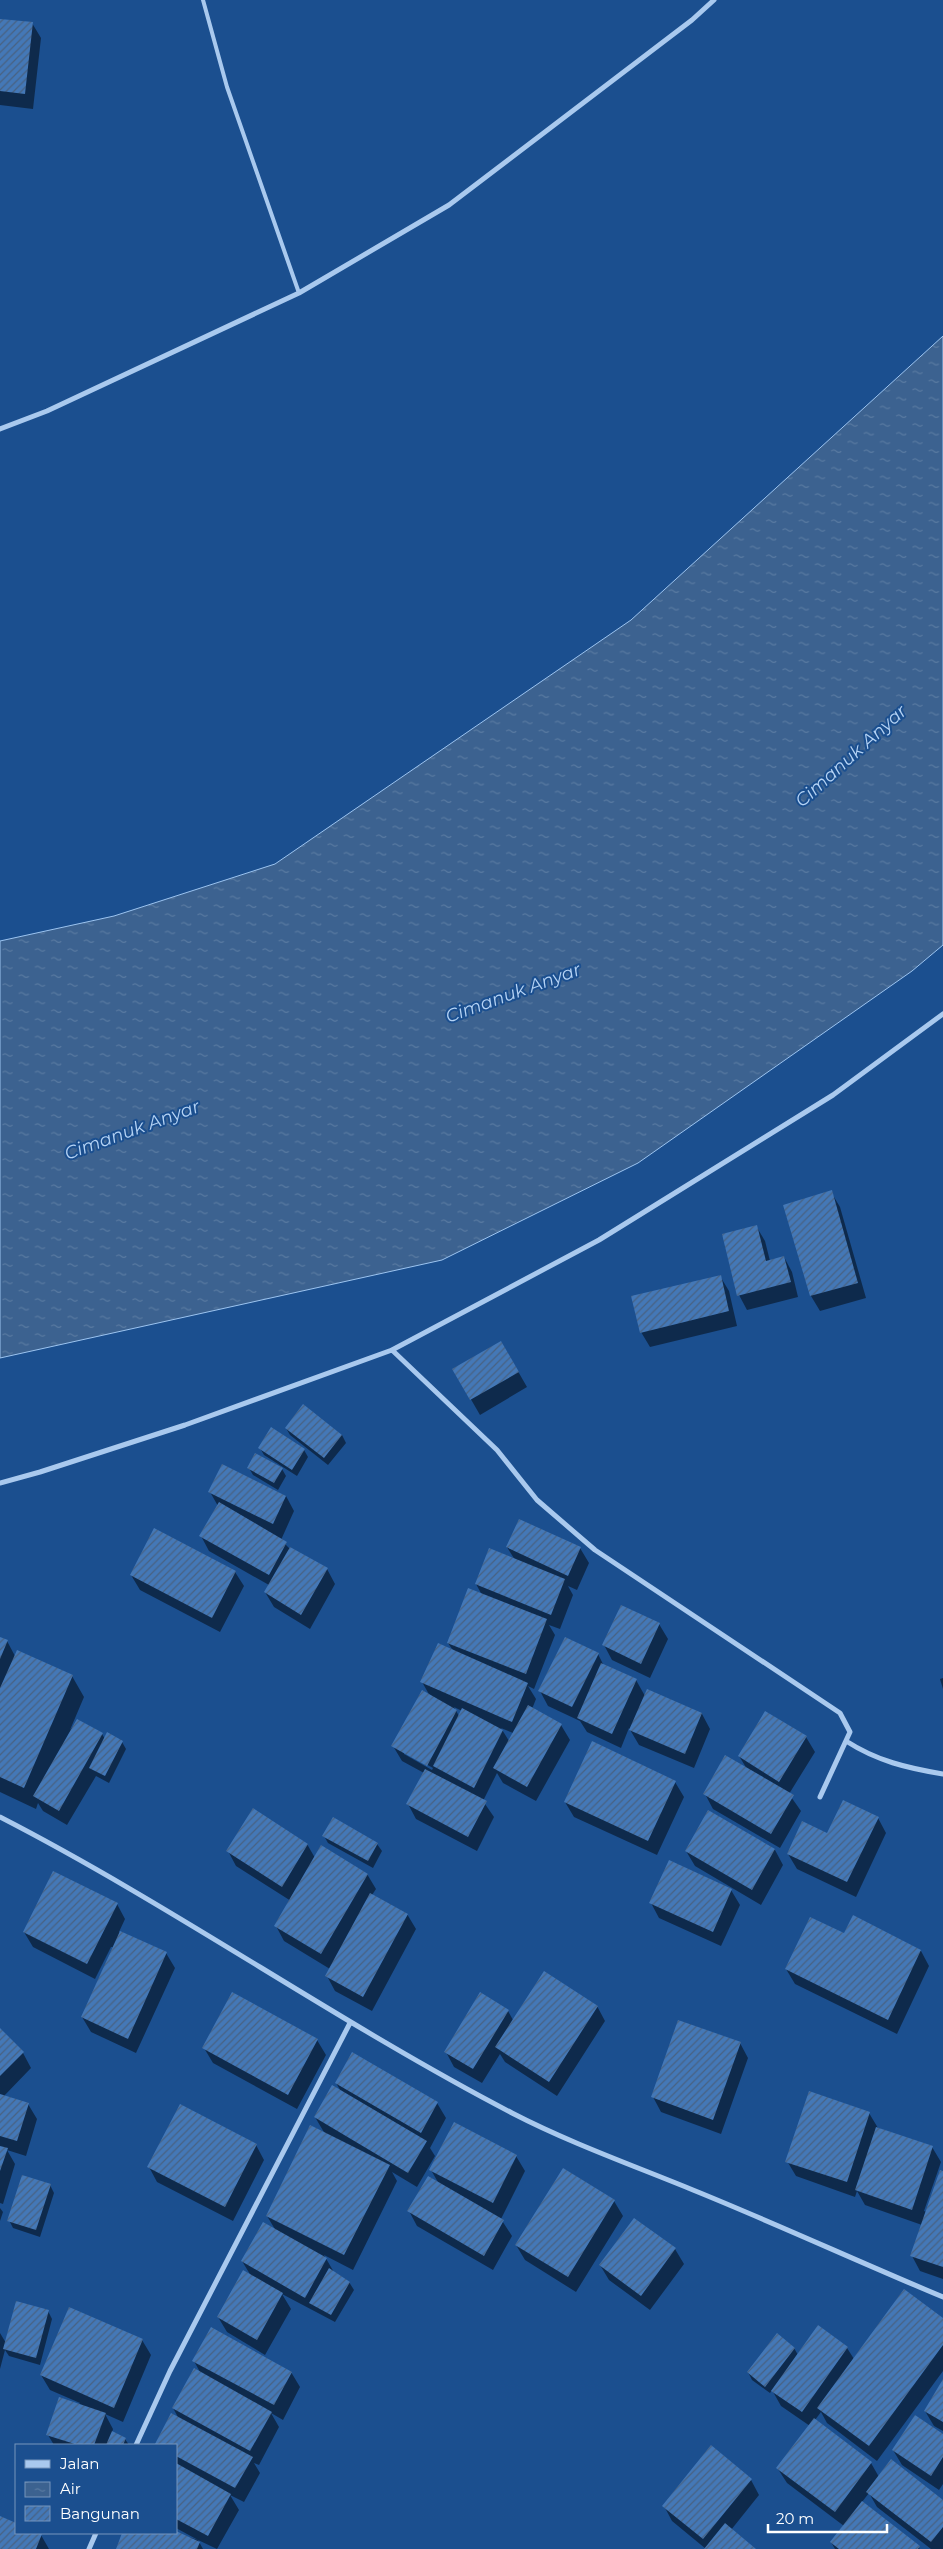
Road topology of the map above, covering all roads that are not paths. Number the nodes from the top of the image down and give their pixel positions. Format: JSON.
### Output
{"nodes":[{"id":1,"x":203,"y":0,"type":"edge"},
{"id":2,"x":714,"y":0,"type":"edge"},
{"id":3,"x":299,"y":293,"type":"junction"},
{"id":4,"x":0,"y":429,"type":"edge"},
{"id":5,"x":943,"y":1014,"type":"edge"},
{"id":6,"x":392,"y":1350,"type":"junction"},
{"id":7,"x":0,"y":1483,"type":"edge"},
{"id":8,"x":846,"y":1741,"type":"junction"},
{"id":9,"x":943,"y":1774,"type":"edge"},
{"id":10,"x":820,"y":1796,"type":"dead end"},
{"id":11,"x":0,"y":1817,"type":"edge"},
{"id":12,"x":350,"y":2023,"type":"junction"},
{"id":13,"x":943,"y":2297,"type":"edge"},
{"id":14,"x":136,"y":2444,"type":"edge"},
{"id":15,"x":96,"y":2534,"type":"edge"},
{"id":16,"x":89,"y":2549,"type":"edge"}],
"edges":[{"from":1,"to":3,"type":"lane"},
{"from":2,"to":3,"type":"street"},
{"from":3,"to":4,"type":"street"},
{"from":5,"to":6,"type":"street"},
{"from":6,"to":7,"type":"street"},
{"from":6,"to":8,"type":"street"},
{"from":8,"to":9,"type":"street"},
{"from":8,"to":10,"type":"street"},
{"from":11,"to":12,"type":"street"},
{"from":12,"to":13,"type":"street"},
{"from":12,"to":14,"type":"street"},
{"from":15,"to":16,"type":"street"}]}
